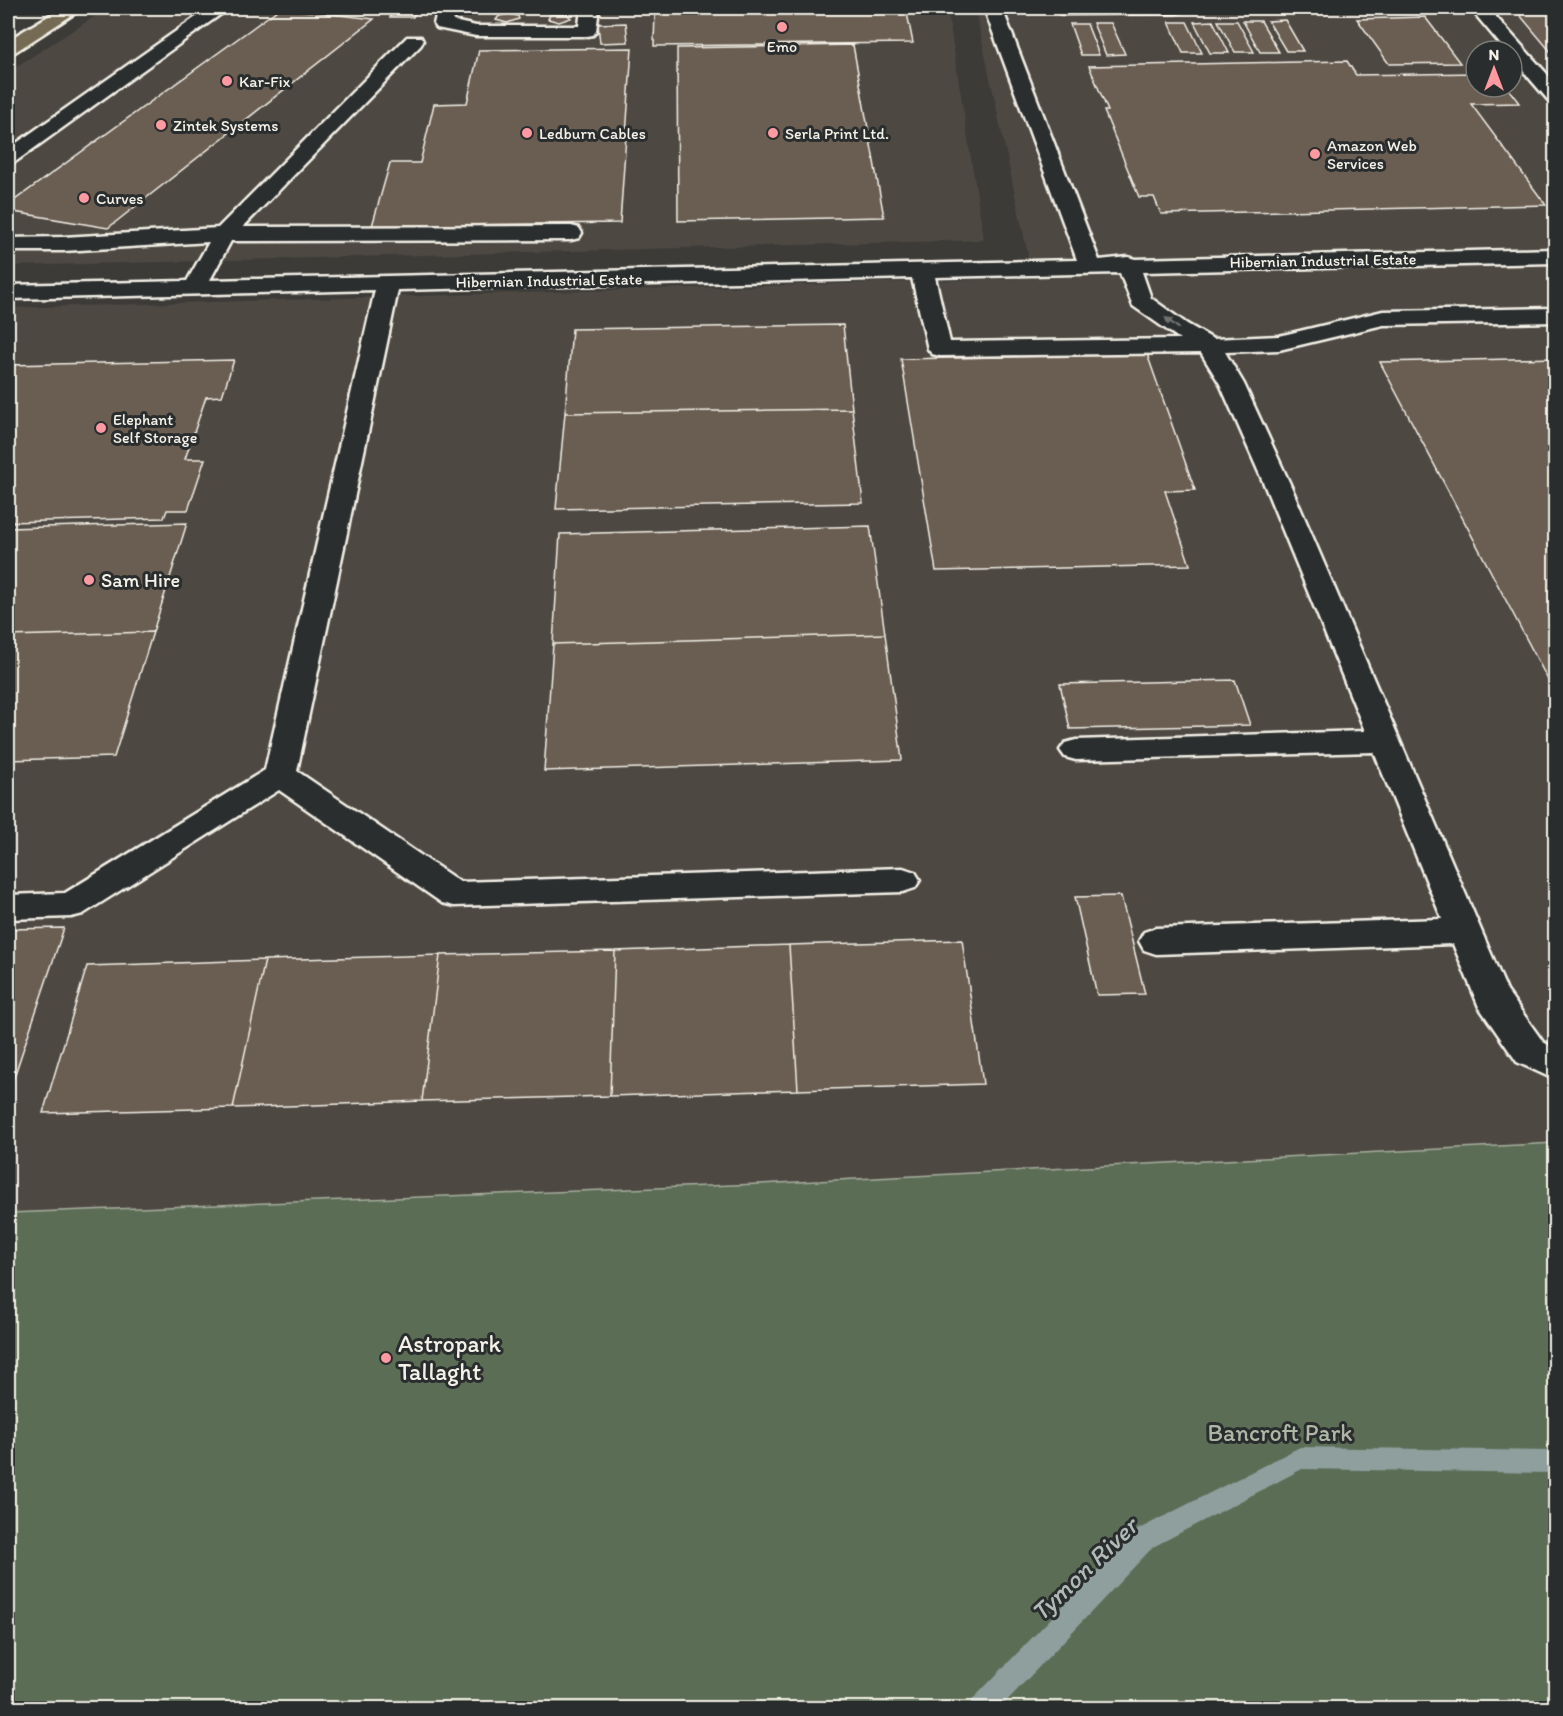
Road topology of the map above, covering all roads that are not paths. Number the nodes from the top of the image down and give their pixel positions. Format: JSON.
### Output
{"nodes":[{"id":1,"x":74,"y":8,"type":"edge"},
{"id":2,"x":447,"y":8,"type":"edge"},
{"id":3,"x":590,"y":8,"type":"edge"},
{"id":4,"x":993,"y":8,"type":"edge"},
{"id":5,"x":1065,"y":8,"type":"edge"},
{"id":6,"x":1175,"y":8,"type":"edge"},
{"id":7,"x":1479,"y":8,"type":"edge"},
{"id":8,"x":219,"y":9,"type":"dead end"},
{"id":9,"x":414,"y":41,"type":"dead end"},
{"id":10,"x":8,"y":48,"type":"edge"},
{"id":11,"x":1556,"y":98,"type":"edge"},
{"id":12,"x":8,"y":158,"type":"edge"},
{"id":13,"x":571,"y":233,"type":"dead end"},
{"id":14,"x":224,"y":234,"type":"junction"},
{"id":15,"x":8,"y":244,"type":"edge"},
{"id":16,"x":1556,"y":256,"type":"edge"},
{"id":17,"x":1128,"y":264,"type":"junction"},
{"id":18,"x":1090,"y":265,"type":"junction"},
{"id":19,"x":922,"y":270,"type":"junction"},
{"id":20,"x":388,"y":284,"type":"junction"},
{"id":21,"x":194,"y":288,"type":"junction"},
{"id":22,"x":8,"y":292,"type":"edge"},
{"id":23,"x":1556,"y":315,"type":"edge"},
{"id":24,"x":1209,"y":346,"type":"junction"},
{"id":25,"x":1386,"y":741,"type":"junction"},
{"id":26,"x":1076,"y":750,"type":"dead end"},
{"id":27,"x":280,"y":774,"type":"junction"},
{"id":28,"x":903,"y":880,"type":"dead end"},
{"id":29,"x":8,"y":907,"type":"edge"},
{"id":30,"x":1464,"y":930,"type":"junction"},
{"id":31,"x":1156,"y":941,"type":"dead end"},
{"id":32,"x":1556,"y":1066,"type":"edge"}],
"edges":[{"from":1,"to":10,"type":"main road"},
{"from":2,"to":3,"type":"street"},
{"from":4,"to":18,"type":"street"},
{"from":5,"to":6,"type":"street"},
{"from":7,"to":11,"type":"street"},
{"from":8,"to":12,"type":"street"},
{"from":9,"to":14,"type":"street"},
{"from":13,"to":14,"type":"street"},
{"from":14,"to":15,"type":"street"},
{"from":14,"to":21,"type":"street"},
{"from":16,"to":17,"type":"street","name":"Hibernian Industrial Estate"},
{"from":17,"to":18,"type":"street","name":"Hibernian Industrial Estate"},
{"from":17,"to":24,"type":"street"},
{"from":18,"to":19,"type":"street","name":"Hibernian Industrial Estate"},
{"from":19,"to":20,"type":"street","name":"Hibernian Industrial Estate"},
{"from":19,"to":24,"type":"street"},
{"from":20,"to":21,"type":"street","name":"Hibernian Industrial Estate"},
{"from":20,"to":27,"type":"street"},
{"from":21,"to":22,"type":"street","name":"Hibernian Industrial Estate"},
{"from":23,"to":24,"type":"street"},
{"from":24,"to":25,"type":"street"},
{"from":25,"to":26,"type":"street"},
{"from":25,"to":30,"type":"street"},
{"from":27,"to":28,"type":"street"},
{"from":27,"to":29,"type":"street"},
{"from":30,"to":31,"type":"street"},
{"from":30,"to":32,"type":"street"}]}
